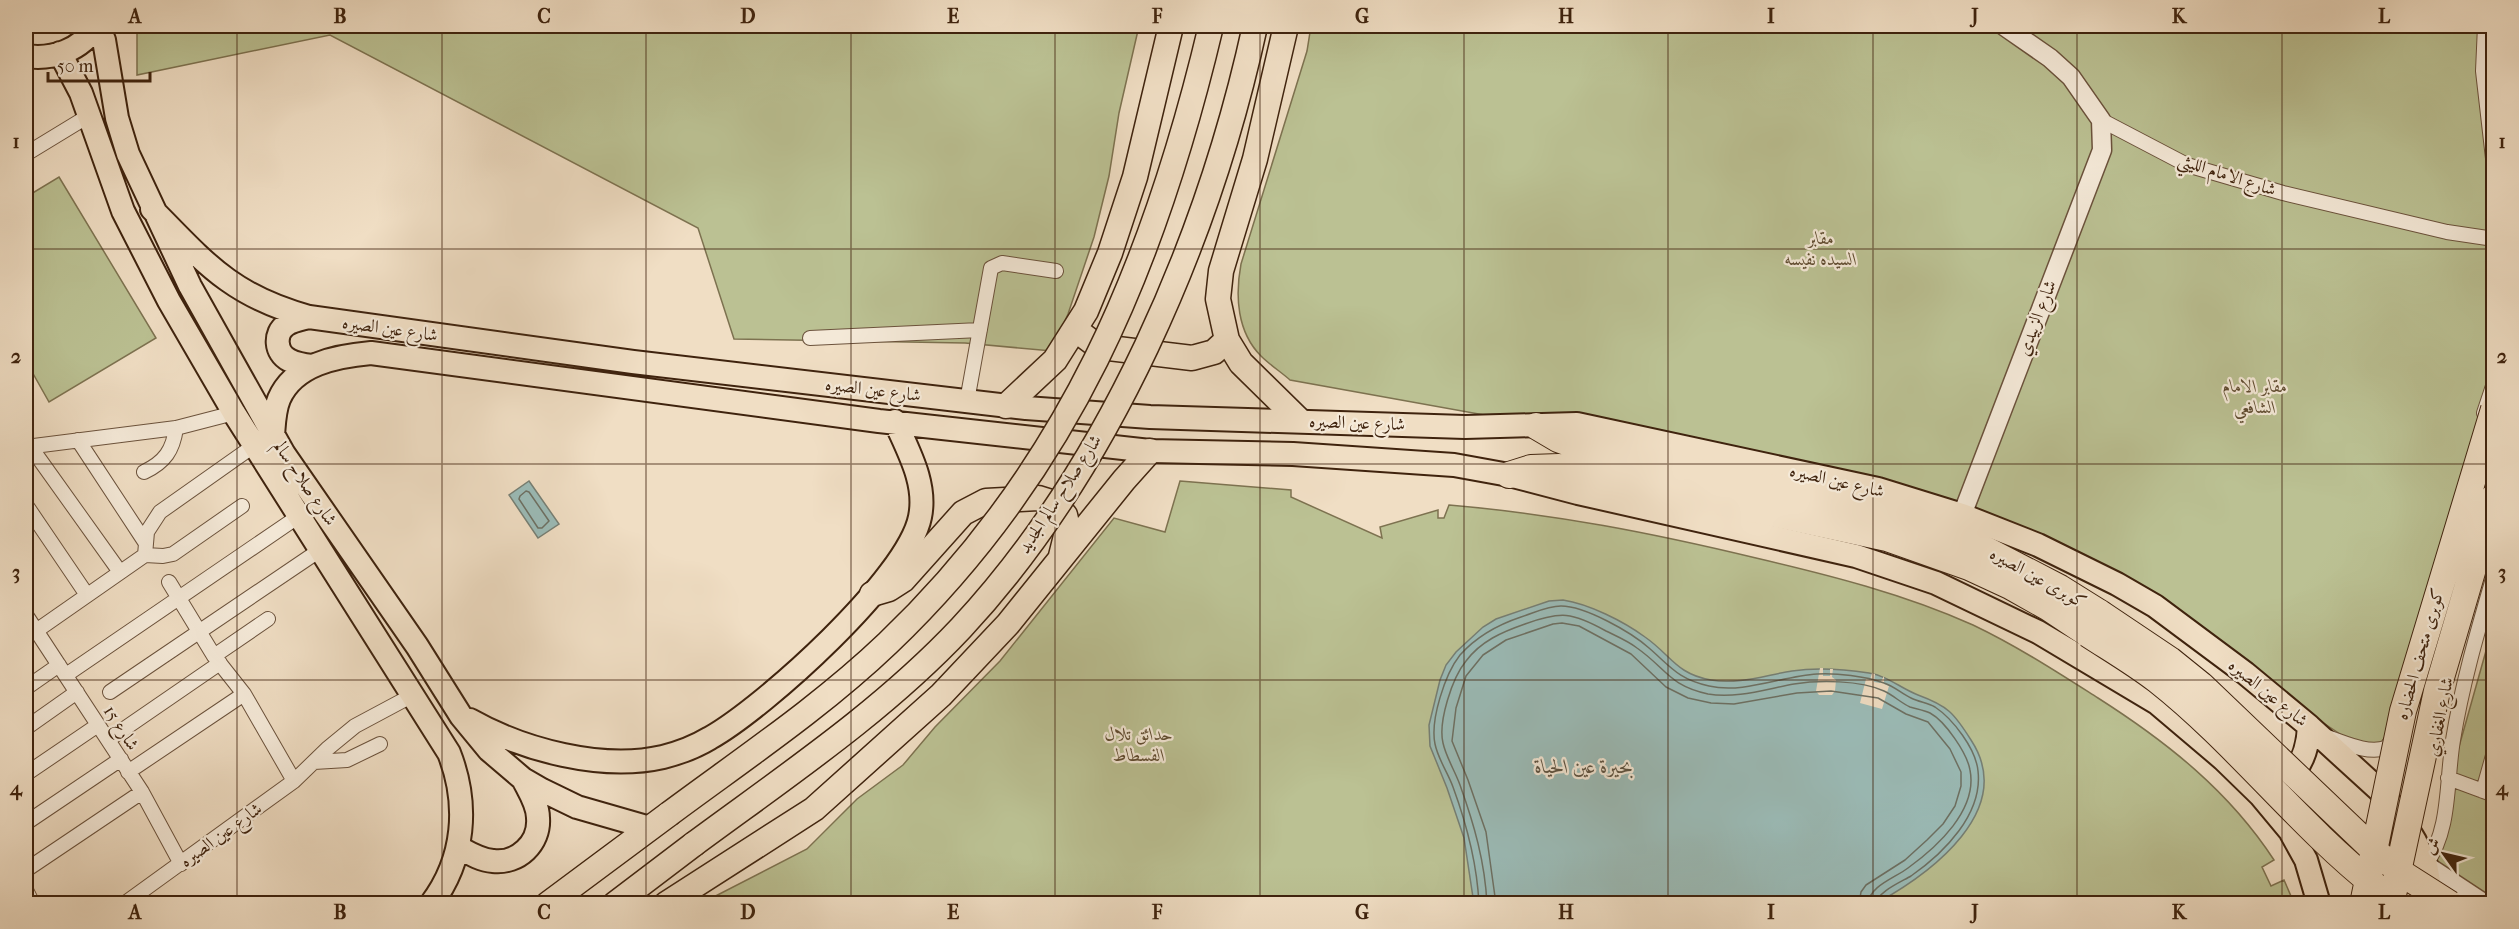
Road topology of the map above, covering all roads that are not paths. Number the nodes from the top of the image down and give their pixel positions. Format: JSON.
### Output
{"nodes":[{"id":1,"x":97,"y":26,"type":"edge"},
{"id":2,"x":1172,"y":26,"type":"edge"},
{"id":3,"x":1210,"y":26,"type":"edge"},
{"id":4,"x":1255,"y":26,"type":"edge"},
{"id":5,"x":1286,"y":26,"type":"edge"},
{"id":6,"x":2004,"y":26,"type":"edge"},
{"id":7,"x":2485,"y":26,"type":"edge"},
{"id":8,"x":60,"y":53,"type":"junction"},
{"id":9,"x":29,"y":61,"type":"edge"},
{"id":10,"x":90,"y":115,"type":"junction"},
{"id":11,"x":2101,"y":120,"type":"junction"},
{"id":12,"x":26,"y":154,"type":"edge"},
{"id":13,"x":2493,"y":167,"type":"edge"},
{"id":14,"x":152,"y":210,"type":"junction"},
{"id":15,"x":2493,"y":239,"type":"edge"},
{"id":16,"x":1056,"y":271,"type":"dead end"},
{"id":17,"x":309,"y":317,"type":"junction"},
{"id":18,"x":980,"y":330,"type":"junction"},
{"id":19,"x":1076,"y":330,"type":"junction"},
{"id":20,"x":810,"y":338,"type":"dead end"},
{"id":21,"x":1227,"y":340,"type":"junction"},
{"id":22,"x":312,"y":366,"type":"junction"},
{"id":23,"x":2493,"y":383,"type":"edge"},
{"id":24,"x":967,"y":401,"type":"junction"},
{"id":25,"x":1006,"y":406,"type":"junction"},
{"id":26,"x":2493,"y":409,"type":"edge"},
{"id":27,"x":234,"y":413,"type":"junction"},
{"id":28,"x":1299,"y":420,"type":"junction"},
{"id":29,"x":895,"y":421,"type":"junction"},
{"id":30,"x":1536,"y":426,"type":"junction"},
{"id":31,"x":176,"y":428,"type":"junction"},
{"id":32,"x":78,"y":440,"type":"junction"},
{"id":33,"x":264,"y":440,"type":"junction"},
{"id":34,"x":28,"y":446,"type":"edge"},
{"id":35,"x":1150,"y":451,"type":"junction"},
{"id":36,"x":144,"y":472,"type":"dead end"},
{"id":37,"x":1509,"y":475,"type":"junction"},
{"id":38,"x":2493,"y":498,"type":"edge"},
{"id":39,"x":26,"y":505,"type":"edge"},
{"id":40,"x":242,"y":507,"type":"dead end"},
{"id":41,"x":1962,"y":515,"type":"junction"},
{"id":42,"x":299,"y":516,"type":"junction"},
{"id":43,"x":145,"y":548,"type":"junction"},
{"id":44,"x":321,"y":550,"type":"junction"},
{"id":45,"x":1059,"y":562,"type":"junction"},
{"id":46,"x":120,"y":572,"type":"junction"},
{"id":47,"x":2493,"y":575,"type":"edge"},
{"id":48,"x":169,"y":582,"type":"dead end"},
{"id":49,"x":872,"y":594,"type":"junction"},
{"id":50,"x":87,"y":595,"type":"junction"},
{"id":51,"x":178,"y":598,"type":"junction"},
{"id":52,"x":2156,"y":606,"type":"junction"},
{"id":53,"x":26,"y":615,"type":"edge"},
{"id":54,"x":268,"y":619,"type":"dead end"},
{"id":55,"x":36,"y":631,"type":"junction"},
{"id":56,"x":200,"y":633,"type":"junction"},
{"id":57,"x":217,"y":660,"type":"junction"},
{"id":58,"x":62,"y":670,"type":"junction"},
{"id":59,"x":2121,"y":680,"type":"junction"},
{"id":60,"x":26,"y":688,"type":"edge"},
{"id":61,"x":77,"y":692,"type":"junction"},
{"id":62,"x":110,"y":692,"type":"dead end"},
{"id":63,"x":244,"y":694,"type":"junction"},
{"id":64,"x":413,"y":694,"type":"junction"},
{"id":65,"x":461,"y":716,"type":"junction"},
{"id":66,"x":98,"y":725,"type":"junction"},
{"id":67,"x":26,"y":728,"type":"edge"},
{"id":68,"x":2313,"y":729,"type":"junction"},
{"id":69,"x":108,"y":740,"type":"junction"},
{"id":70,"x":380,"y":744,"type":"dead end"},
{"id":71,"x":2493,"y":752,"type":"edge"},
{"id":72,"x":121,"y":759,"type":"junction"},
{"id":73,"x":314,"y":762,"type":"junction"},
{"id":74,"x":128,"y":772,"type":"junction"},
{"id":75,"x":26,"y":774,"type":"edge"},
{"id":76,"x":2448,"y":777,"type":"junction"},
{"id":77,"x":523,"y":779,"type":"junction"},
{"id":78,"x":294,"y":781,"type":"junction"},
{"id":79,"x":142,"y":792,"type":"junction"},
{"id":80,"x":2490,"y":794,"type":"edge"},
{"id":81,"x":2260,"y":795,"type":"junction"},
{"id":82,"x":659,"y":821,"type":"junction"},
{"id":83,"x":26,"y":823,"type":"edge"},
{"id":84,"x":2403,"y":846,"type":"junction"},
{"id":85,"x":458,"y":847,"type":"junction"},
{"id":86,"x":181,"y":864,"type":"junction"},
{"id":87,"x":2426,"y":865,"type":"junction"},
{"id":88,"x":26,"y":870,"type":"edge"},
{"id":89,"x":26,"y":890,"type":"edge"},
{"id":90,"x":33,"y":903,"type":"edge"},
{"id":91,"x":124,"y":903,"type":"edge"},
{"id":92,"x":430,"y":903,"type":"edge"},
{"id":93,"x":548,"y":903,"type":"edge"},
{"id":94,"x":615,"y":903,"type":"edge"},
{"id":95,"x":666,"y":903,"type":"edge"},
{"id":96,"x":2319,"y":903,"type":"edge"},
{"id":97,"x":2363,"y":903,"type":"edge"},
{"id":98,"x":2391,"y":903,"type":"edge"},
{"id":99,"x":2398,"y":903,"type":"edge"},
{"id":100,"x":2403,"y":903,"type":"edge"},
{"id":101,"x":2433,"y":903,"type":"edge"},
{"id":102,"x":2450,"y":903,"type":"edge"},
{"id":103,"x":2485,"y":903,"type":"edge"}],
"edges":[{"from":1,"to":8,"type":"main road"},
{"from":1,"to":14,"type":"main road","name":"شارع صلاح سالم"},
{"from":2,"to":19,"type":"highway"},
{"from":3,"to":82,"type":"highway","name":"شارع صلاح سالم الجديد","bridge":true},
{"from":4,"to":94,"type":"highway","name":"شارع صلاح سالم الجديد","bridge":true},
{"from":5,"to":21,"type":"highway"},
{"from":6,"to":11,"type":"street","name":"شارع الامام الليثي"},
{"from":7,"to":13,"type":"street"},
{"from":8,"to":9,"type":"main road"},
{"from":8,"to":10,"type":"main road","name":"شارع صلاح سالم"},
{"from":10,"to":12,"type":"street"},
{"from":10,"to":27,"type":"main road","name":"شارع صلاح سالم"},
{"from":11,"to":15,"type":"street","name":"شارع الامام الليثي"},
{"from":11,"to":41,"type":"street","name":"شارع الزبيدي"},
{"from":14,"to":17,"type":"main road","name":"شارع عين الصيره"},
{"from":14,"to":33,"type":"main road","name":"شارع صلاح سالم"},
{"from":16,"to":18,"type":"street"},
{"from":17,"to":22,"type":"main road"},
{"from":17,"to":24,"type":"main road","name":"شارع عين الصيره"},
{"from":18,"to":20,"type":"street"},
{"from":18,"to":24,"type":"street"},
{"from":19,"to":21,"type":"highway"},
{"from":19,"to":25,"type":"highway"},
{"from":21,"to":28,"type":"highway"},
{"from":22,"to":29,"type":"main road","name":"شارع عين الصيره"},
{"from":22,"to":33,"type":"main road","name":"شارع عين الصيره"},
{"from":23,"to":68,"type":"street"},
{"from":24,"to":25,"type":"main road","name":"شارع عين الصيره"},
{"from":25,"to":28,"type":"main road","name":"شارع عين الصيره"},
{"from":26,"to":97,"type":"highway","name":"كوبرى متحف الحضاره","bridge":true},
{"from":27,"to":31,"type":"street"},
{"from":27,"to":33,"type":"main road","name":"شارع صلاح سالم"},
{"from":28,"to":30,"type":"main road","name":"شارع عين الصيره"},
{"from":29,"to":35,"type":"main road","name":"شارع عين الصيره"},
{"from":29,"to":49,"type":"main road"},
{"from":30,"to":41,"type":"main road","name":"شارع عين الصيره"},
{"from":30,"to":102,"type":"highway","name":"كوبرى عين الصيره","bridge":true},
{"from":31,"to":32,"type":"street"},
{"from":31,"to":36,"type":"street"},
{"from":32,"to":34,"type":"street"},
{"from":32,"to":43,"type":"street"},
{"from":33,"to":42,"type":"main road","name":"شارع صلاح سالم"},
{"from":33,"to":43,"type":"street"},
{"from":33,"to":65,"type":"main road","name":"شارع صلاح سالم"},
{"from":34,"to":46,"type":"street"},
{"from":35,"to":37,"type":"main road","name":"شارع عين الصيره"},
{"from":35,"to":45,"type":"highway"},
{"from":37,"to":59,"type":"main road","name":"شارع عين الصيره"},
{"from":37,"to":99,"type":"highway","name":"كوبرى عين الصيره","bridge":true},
{"from":38,"to":84,"type":"highway","name":"كوبرى متحف الحضاره","bridge":true},
{"from":39,"to":50,"type":"street"},
{"from":40,"to":43,"type":"street"},
{"from":41,"to":52,"type":"main road","name":"شارع عين الصيره"},
{"from":42,"to":44,"type":"main road","name":"شارع صلاح سالم"},
{"from":42,"to":51,"type":"street"},
{"from":43,"to":46,"type":"street"},
{"from":44,"to":56,"type":"street"},
{"from":44,"to":64,"type":"main road","name":"شارع صلاح سالم"},
{"from":45,"to":49,"type":"highway"},
{"from":45,"to":95,"type":"highway"},
{"from":46,"to":50,"type":"street"},
{"from":47,"to":76,"type":"street","name":"شارع الغفاري"},
{"from":48,"to":51,"type":"street"},
{"from":49,"to":65,"type":"main road"},
{"from":50,"to":55,"type":"street"},
{"from":51,"to":56,"type":"street"},
{"from":51,"to":58,"type":"street"},
{"from":52,"to":59,"type":"main road"},
{"from":52,"to":68,"type":"main road","name":"شارع عين الصيره"},
{"from":53,"to":55,"type":"street","name":"شارع 15"},
{"from":54,"to":57,"type":"street"},
{"from":55,"to":58,"type":"street","name":"شارع 15"},
{"from":56,"to":57,"type":"street"},
{"from":56,"to":62,"type":"street"},
{"from":57,"to":63,"type":"street"},
{"from":57,"to":69,"type":"street"},
{"from":58,"to":60,"type":"street"},
{"from":58,"to":61,"type":"street","name":"شارع 15"},
{"from":59,"to":81,"type":"main road","name":"شارع عين الصيره"},
{"from":61,"to":66,"type":"street","name":"شارع 15"},
{"from":61,"to":67,"type":"street"},
{"from":63,"to":74,"type":"street"},
{"from":63,"to":78,"type":"street"},
{"from":64,"to":73,"type":"street","name":"شارع عين الصيره"},
{"from":64,"to":85,"type":"main road","name":"شارع صلاح سالم"},
{"from":65,"to":77,"type":"main road","name":"شارع صلاح سالم"},
{"from":66,"to":69,"type":"street","name":"شارع 15"},
{"from":66,"to":75,"type":"street"},
{"from":68,"to":81,"type":"main road"},
{"from":68,"to":87,"type":"main road","name":"شارع عين الصيره"},
{"from":69,"to":72,"type":"street","name":"شارع 15"},
{"from":70,"to":73,"type":"street"},
{"from":71,"to":80,"type":"street"},
{"from":72,"to":74,"type":"street","name":"شارع 15"},
{"from":72,"to":83,"type":"street"},
{"from":73,"to":78,"type":"street","name":"شارع عين الصيره"},
{"from":74,"to":79,"type":"street","name":"شارع 15"},
{"from":76,"to":80,"type":"street"},
{"from":76,"to":87,"type":"street","name":"شارع الغفاري"},
{"from":77,"to":82,"type":"main road","name":"شارع صلاح سالم"},
{"from":77,"to":85,"type":"main road"},
{"from":78,"to":86,"type":"street","name":"شارع عين الصيره"},
{"from":79,"to":86,"type":"street","name":"شارع 15"},
{"from":79,"to":88,"type":"street"},
{"from":81,"to":96,"type":"main road","name":"شارع عين الصيره"},
{"from":82,"to":93,"type":"highway"},
{"from":84,"to":98,"type":"highway","name":"كوبرى متحف الحضاره","bridge":true},
{"from":84,"to":100,"type":"highway","bridge":true},
{"from":85,"to":92,"type":"main road","name":"شارع صلاح سالم"},
{"from":86,"to":91,"type":"street","name":"شارع عين الصيره"},
{"from":87,"to":101,"type":"main road","name":"شارع عين الصيره"},
{"from":87,"to":103,"type":"street"},
{"from":89,"to":90,"type":"street"}]}
